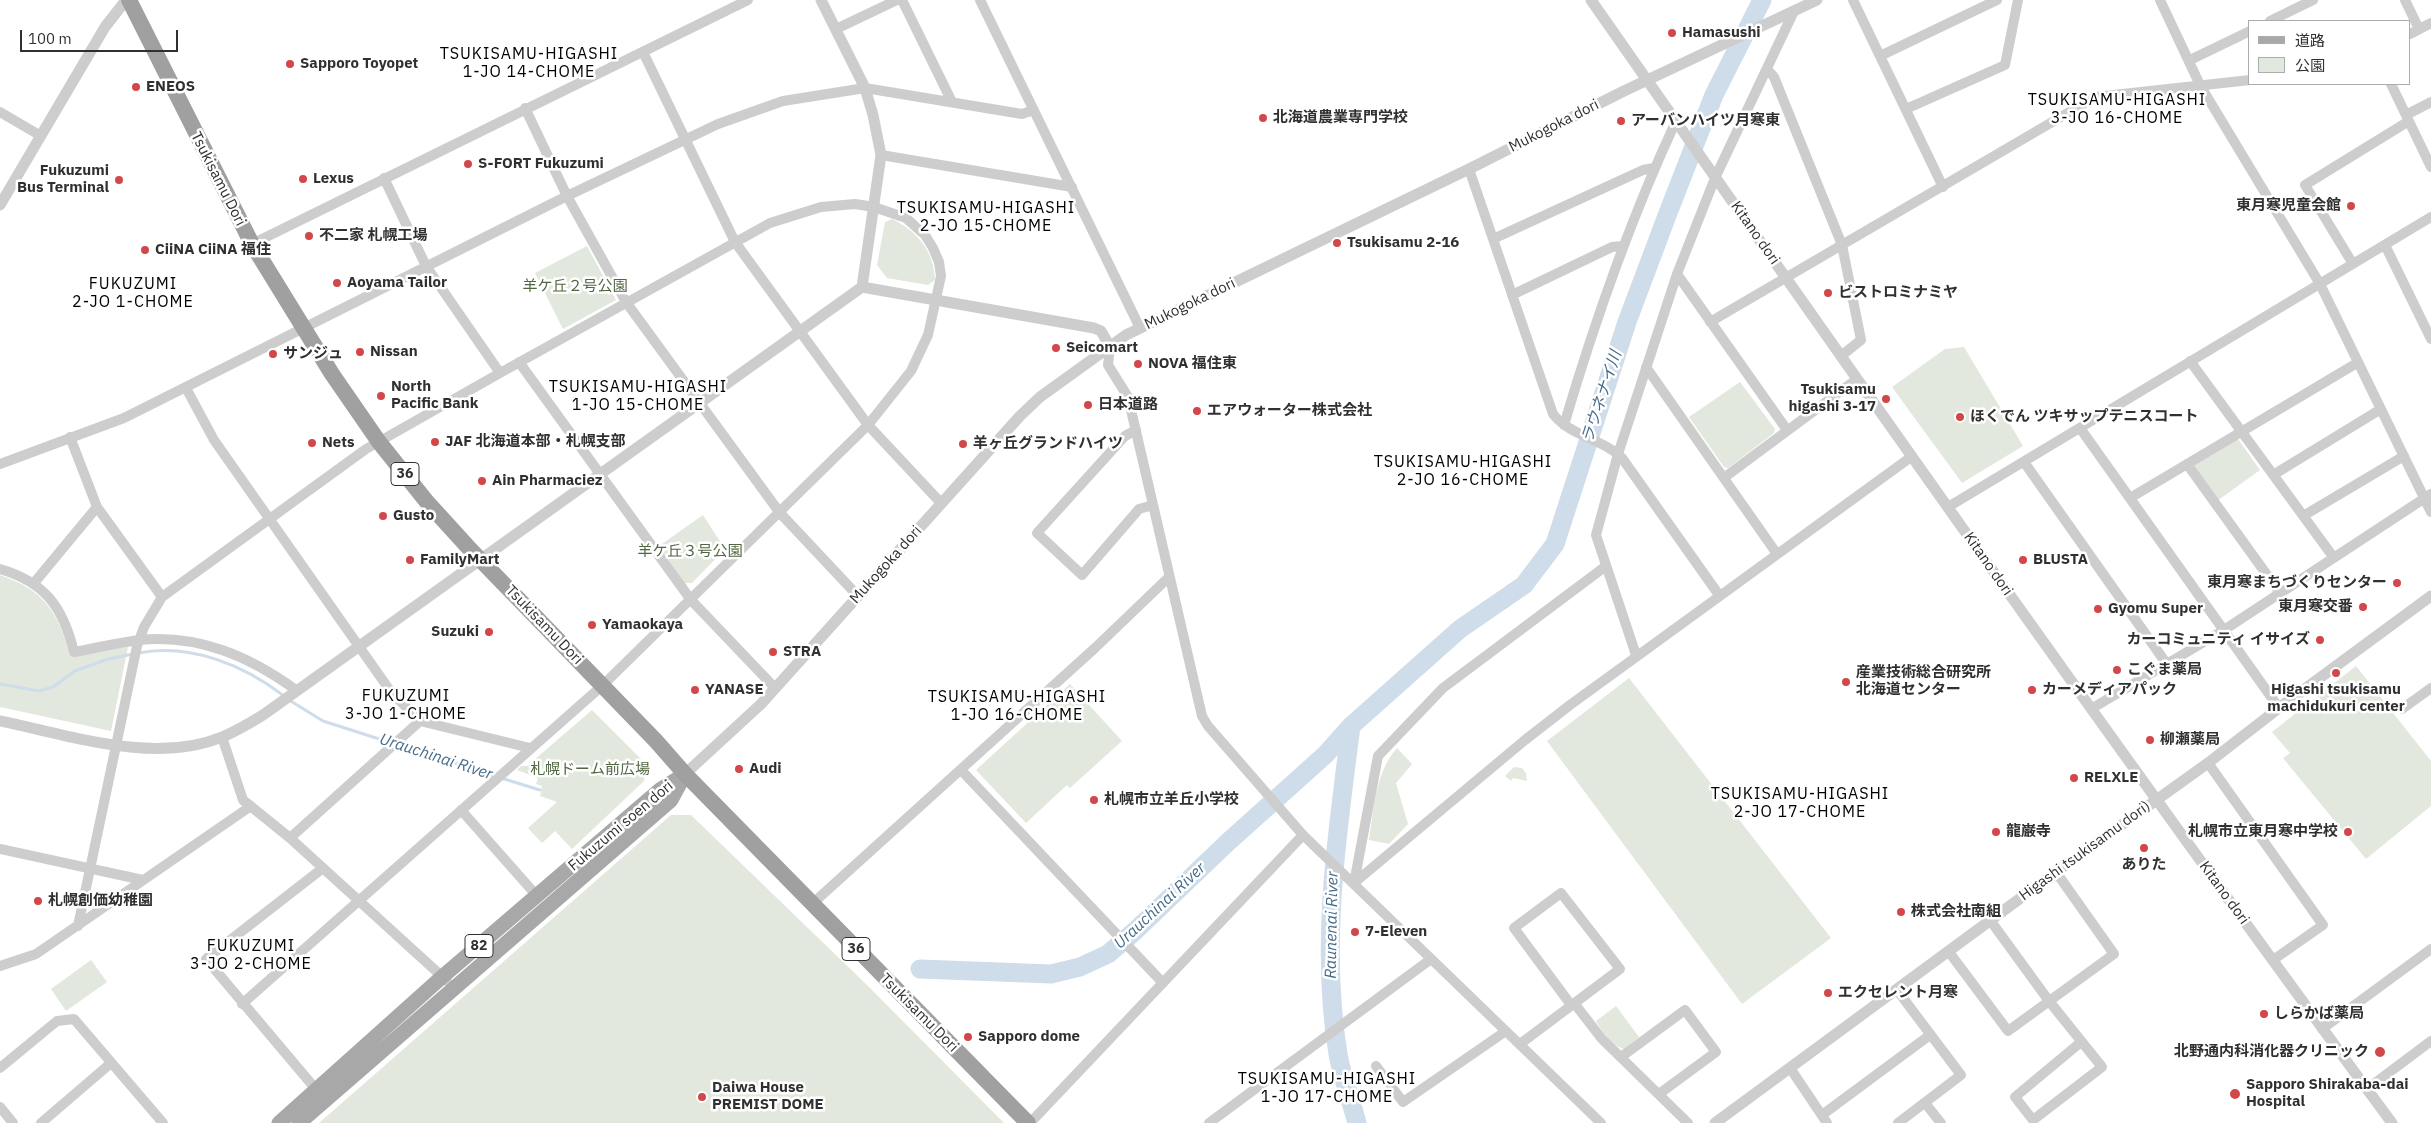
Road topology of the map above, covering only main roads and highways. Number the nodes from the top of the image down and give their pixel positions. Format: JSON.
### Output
{"nodes":[{"id":1,"x":128,"y":0,"type":"edge"},
{"id":2,"x":685,"y":774,"type":"junction"},
{"id":3,"x":321,"y":1095,"type":"junction"},
{"id":4,"x":279,"y":1123,"type":"edge"},
{"id":5,"x":299,"y":1123,"type":"edge"},
{"id":6,"x":1029,"y":1123,"type":"edge"}],
"edges":[{"from":1,"to":2,"type":"highway","name":"Tsukisamu Dori","number":"36"},
{"from":2,"to":3,"type":"main road","name":"Fukuzumi soen dori","number":"82"},
{"from":2,"to":3,"type":"main road","name":"Fukuzumi soen dori","number":"82"},
{"from":2,"to":6,"type":"highway","name":"Tsukisamu Dori","number":"36"},
{"from":3,"to":4,"type":"main road","name":"Fukuzumi soen dori","number":"82"},
{"from":3,"to":5,"type":"main road","name":"Fukuzumi soen dori","number":"82"}]}
